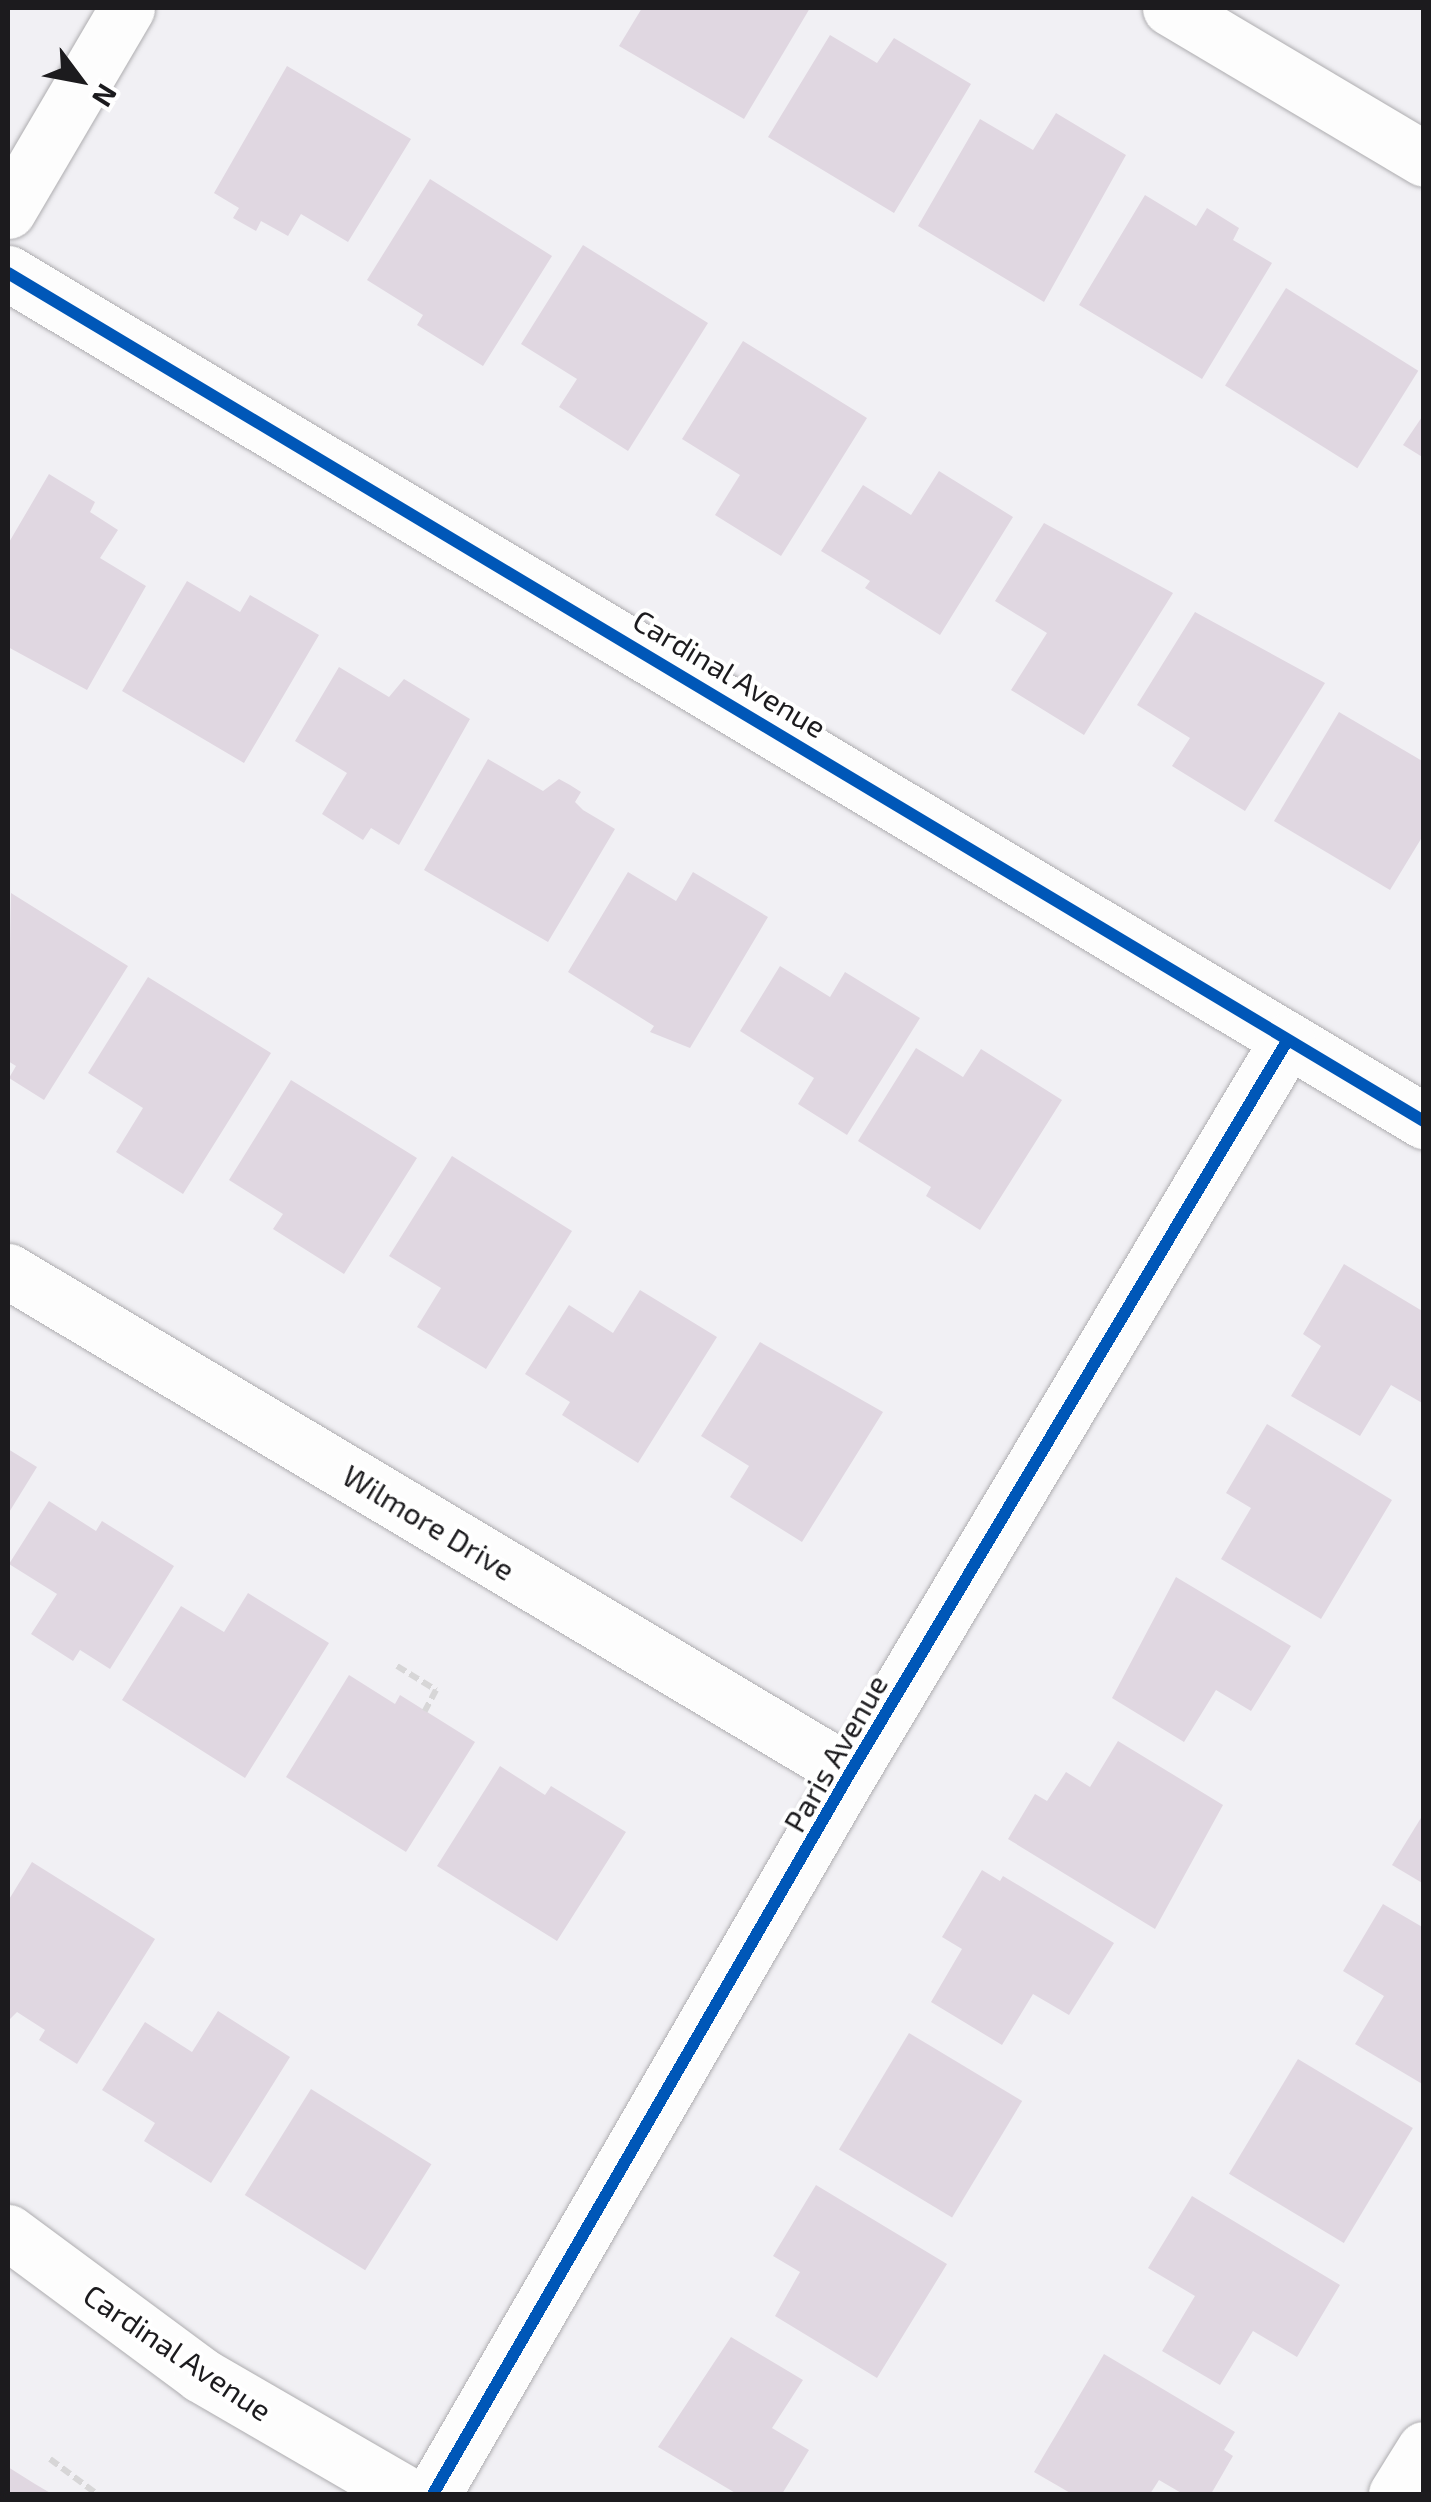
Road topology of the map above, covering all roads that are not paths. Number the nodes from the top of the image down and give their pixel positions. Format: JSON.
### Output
{"nodes":[{"id":1,"x":127,"y":8,"type":"edge"},
{"id":2,"x":1170,"y":8,"type":"edge"},
{"id":3,"x":1424,"y":158,"type":"edge"},
{"id":4,"x":8,"y":211,"type":"edge"},
{"id":5,"x":8,"y":273,"type":"edge"},
{"id":6,"x":1287,"y":1040,"type":"junction"},
{"id":7,"x":1424,"y":1121,"type":"edge"},
{"id":8,"x":8,"y":1271,"type":"edge"},
{"id":9,"x":850,"y":1773,"type":"junction"},
{"id":10,"x":8,"y":2232,"type":"edge"},
{"id":11,"x":1424,"y":2449,"type":"edge"},
{"id":12,"x":406,"y":2494,"type":"edge"},
{"id":13,"x":433,"y":2494,"type":"edge"},
{"id":14,"x":1396,"y":2494,"type":"edge"}],
"edges":[{"from":1,"to":4,"type":"street"},
{"from":2,"to":3,"type":"street"},
{"from":5,"to":6,"type":"street","name":"Cardinal Avenue"},
{"from":6,"to":7,"type":"street","name":"Cardinal Avenue"},
{"from":6,"to":9,"type":"street","name":"Paris Avenue"},
{"from":8,"to":9,"type":"street","name":"Wilmore Drive"},
{"from":9,"to":13,"type":"street","name":"Paris Avenue"},
{"from":10,"to":12,"type":"street","name":"Cardinal Avenue"},
{"from":11,"to":14,"type":"street"}]}
